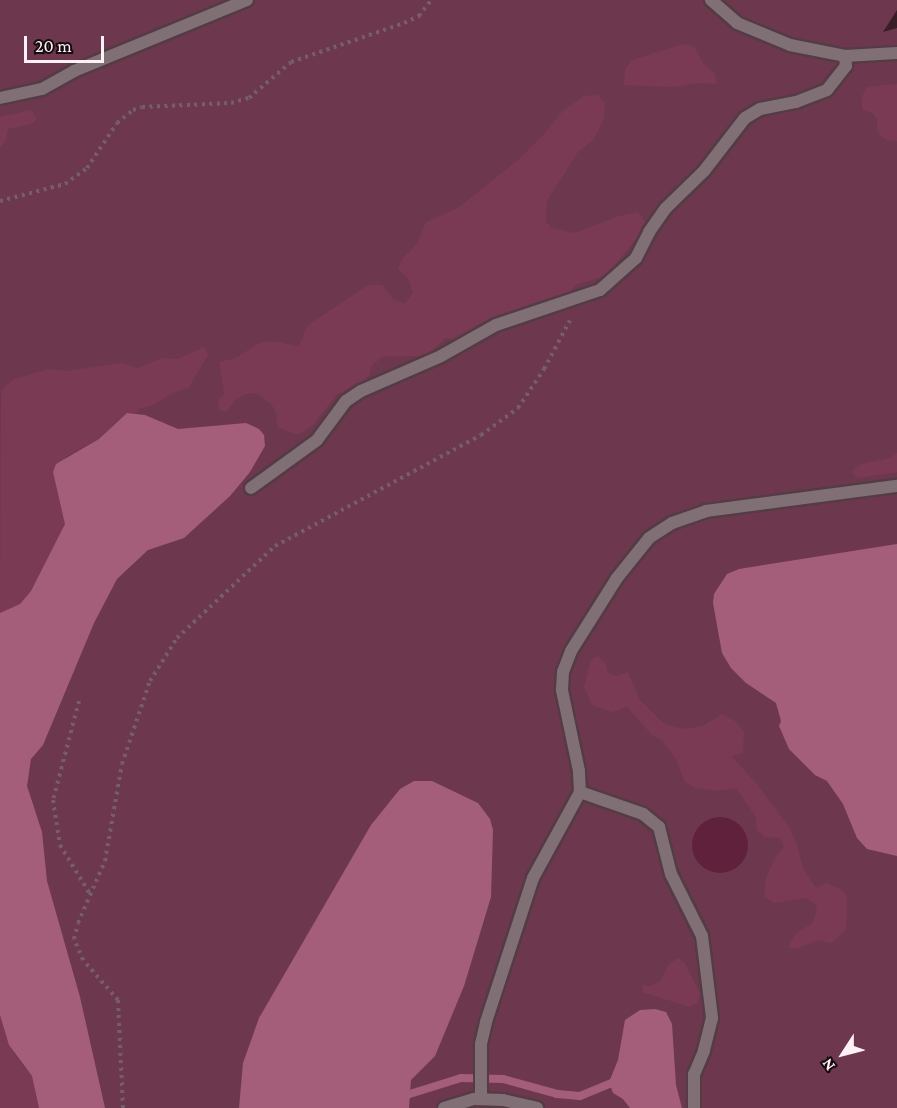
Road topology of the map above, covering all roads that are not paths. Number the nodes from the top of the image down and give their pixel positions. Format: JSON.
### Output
{"nodes":[{"id":1,"x":247,"y":0,"type":"edge"},
{"id":2,"x":711,"y":0,"type":"edge"},
{"id":3,"x":897,"y":53,"type":"edge"},
{"id":4,"x":845,"y":56,"type":"junction"},
{"id":5,"x":0,"y":98,"type":"edge"},
{"id":6,"x":897,"y":486,"type":"edge"},
{"id":7,"x":251,"y":488,"type":"dead end"},
{"id":8,"x":580,"y":792,"type":"junction"},
{"id":9,"x":481,"y":1095,"type":"junction"},
{"id":10,"x":444,"y":1108,"type":"edge"},
{"id":11,"x":537,"y":1108,"type":"edge"},
{"id":12,"x":694,"y":1108,"type":"edge"}],
"edges":[{"from":1,"to":5,"type":"lane"},
{"from":2,"to":4,"type":"lane"},
{"from":3,"to":4,"type":"lane"},
{"from":4,"to":7,"type":"lane"},
{"from":6,"to":8,"type":"lane"},
{"from":8,"to":9,"type":"lane"},
{"from":8,"to":12,"type":"lane"},
{"from":9,"to":10,"type":"lane"},
{"from":9,"to":11,"type":"lane"}]}
